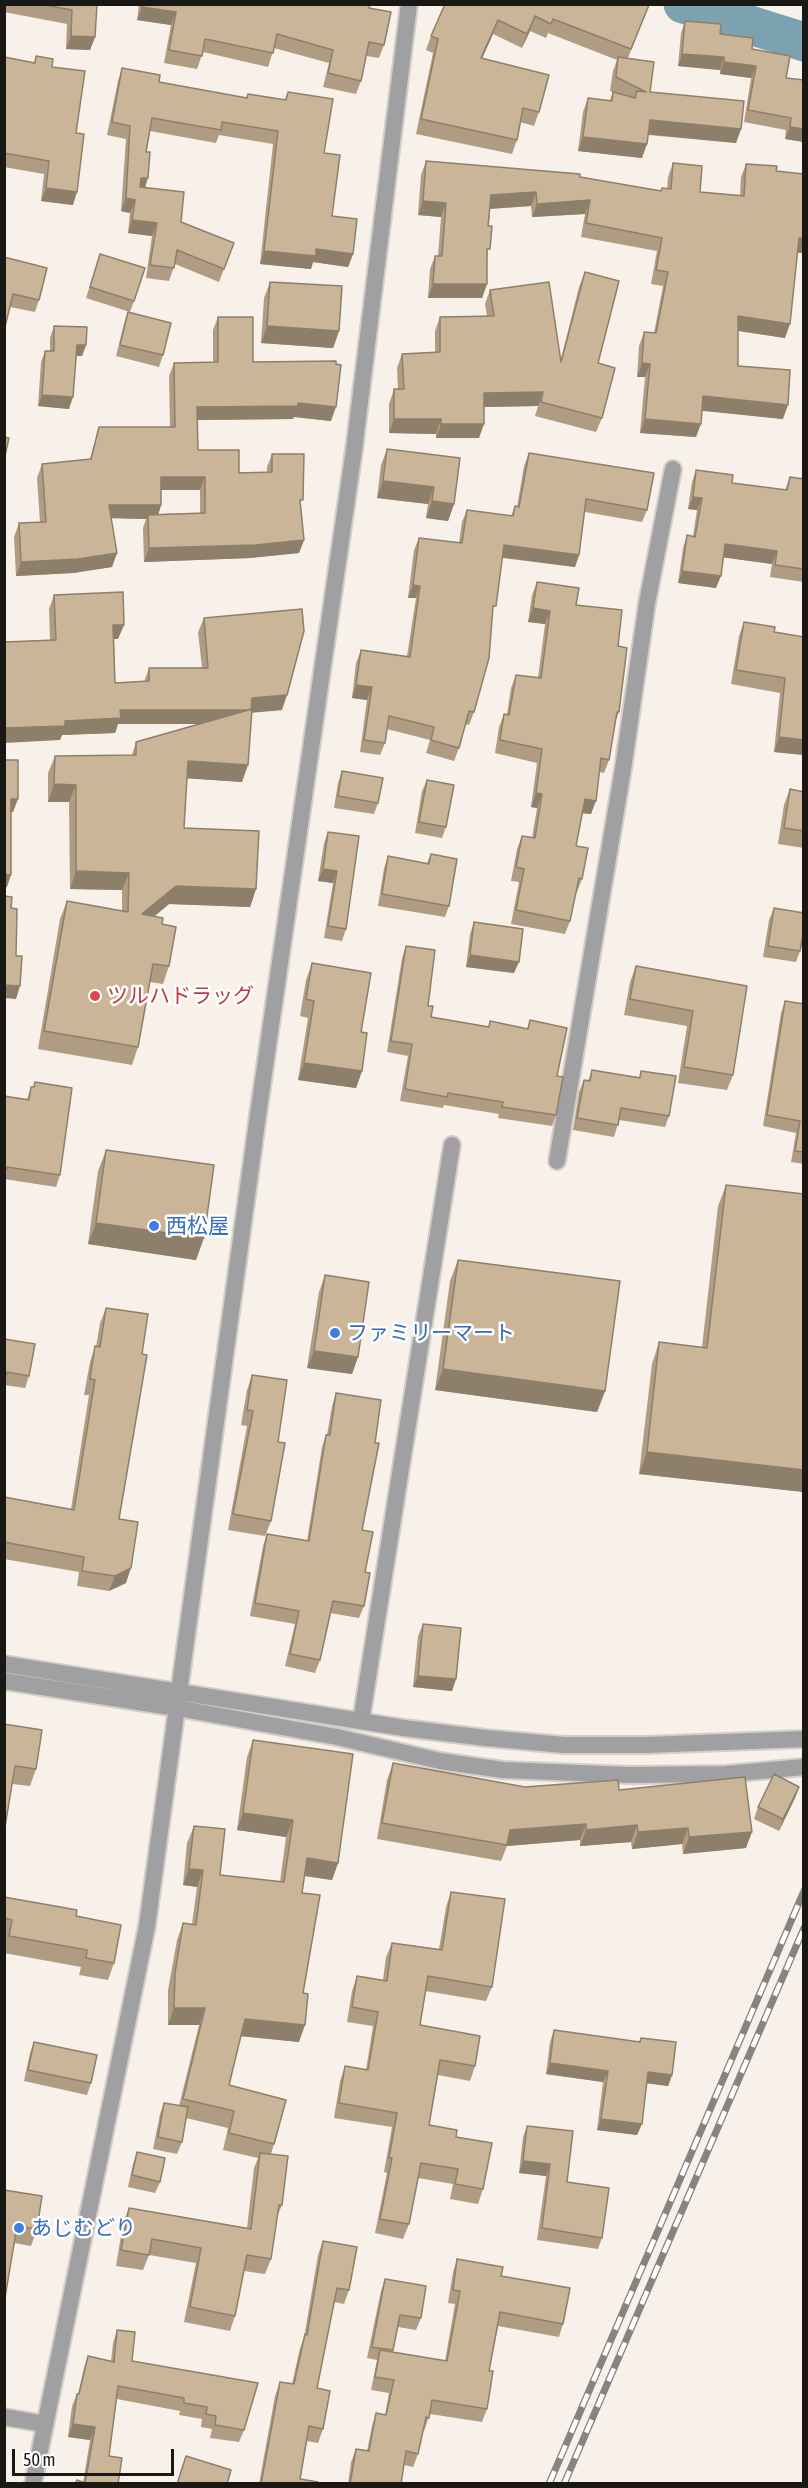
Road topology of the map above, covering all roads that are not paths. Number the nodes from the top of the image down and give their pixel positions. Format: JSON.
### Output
{"nodes":[{"id":1,"x":409,"y":4,"type":"edge"},
{"id":2,"x":672,"y":469,"type":"dead end"},
{"id":3,"x":452,"y":1145,"type":"dead end"},
{"id":4,"x":557,"y":1161,"type":"dead end"},
{"id":5,"x":4,"y":1664,"type":"edge"},
{"id":6,"x":4,"y":1681,"type":"edge"},
{"id":7,"x":178,"y":1691,"type":"junction"},
{"id":8,"x":177,"y":1708,"type":"junction"},
{"id":9,"x":361,"y":1721,"type":"junction"},
{"id":10,"x":804,"y":1738,"type":"edge"},
{"id":11,"x":804,"y":1767,"type":"edge"},
{"id":12,"x":4,"y":2418,"type":"edge"},
{"id":13,"x":45,"y":2424,"type":"junction"},
{"id":14,"x":33,"y":2484,"type":"edge"}],
"edges":[{"from":1,"to":7,"type":"street"},
{"from":2,"to":4,"type":"street"},
{"from":3,"to":9,"type":"street"},
{"from":5,"to":7,"type":"street"},
{"from":6,"to":8,"type":"street"},
{"from":7,"to":8,"type":"street"},
{"from":7,"to":9,"type":"street"},
{"from":8,"to":11,"type":"street"},
{"from":8,"to":13,"type":"street"},
{"from":9,"to":10,"type":"street"},
{"from":12,"to":13,"type":"street"},
{"from":13,"to":14,"type":"street"}]}
